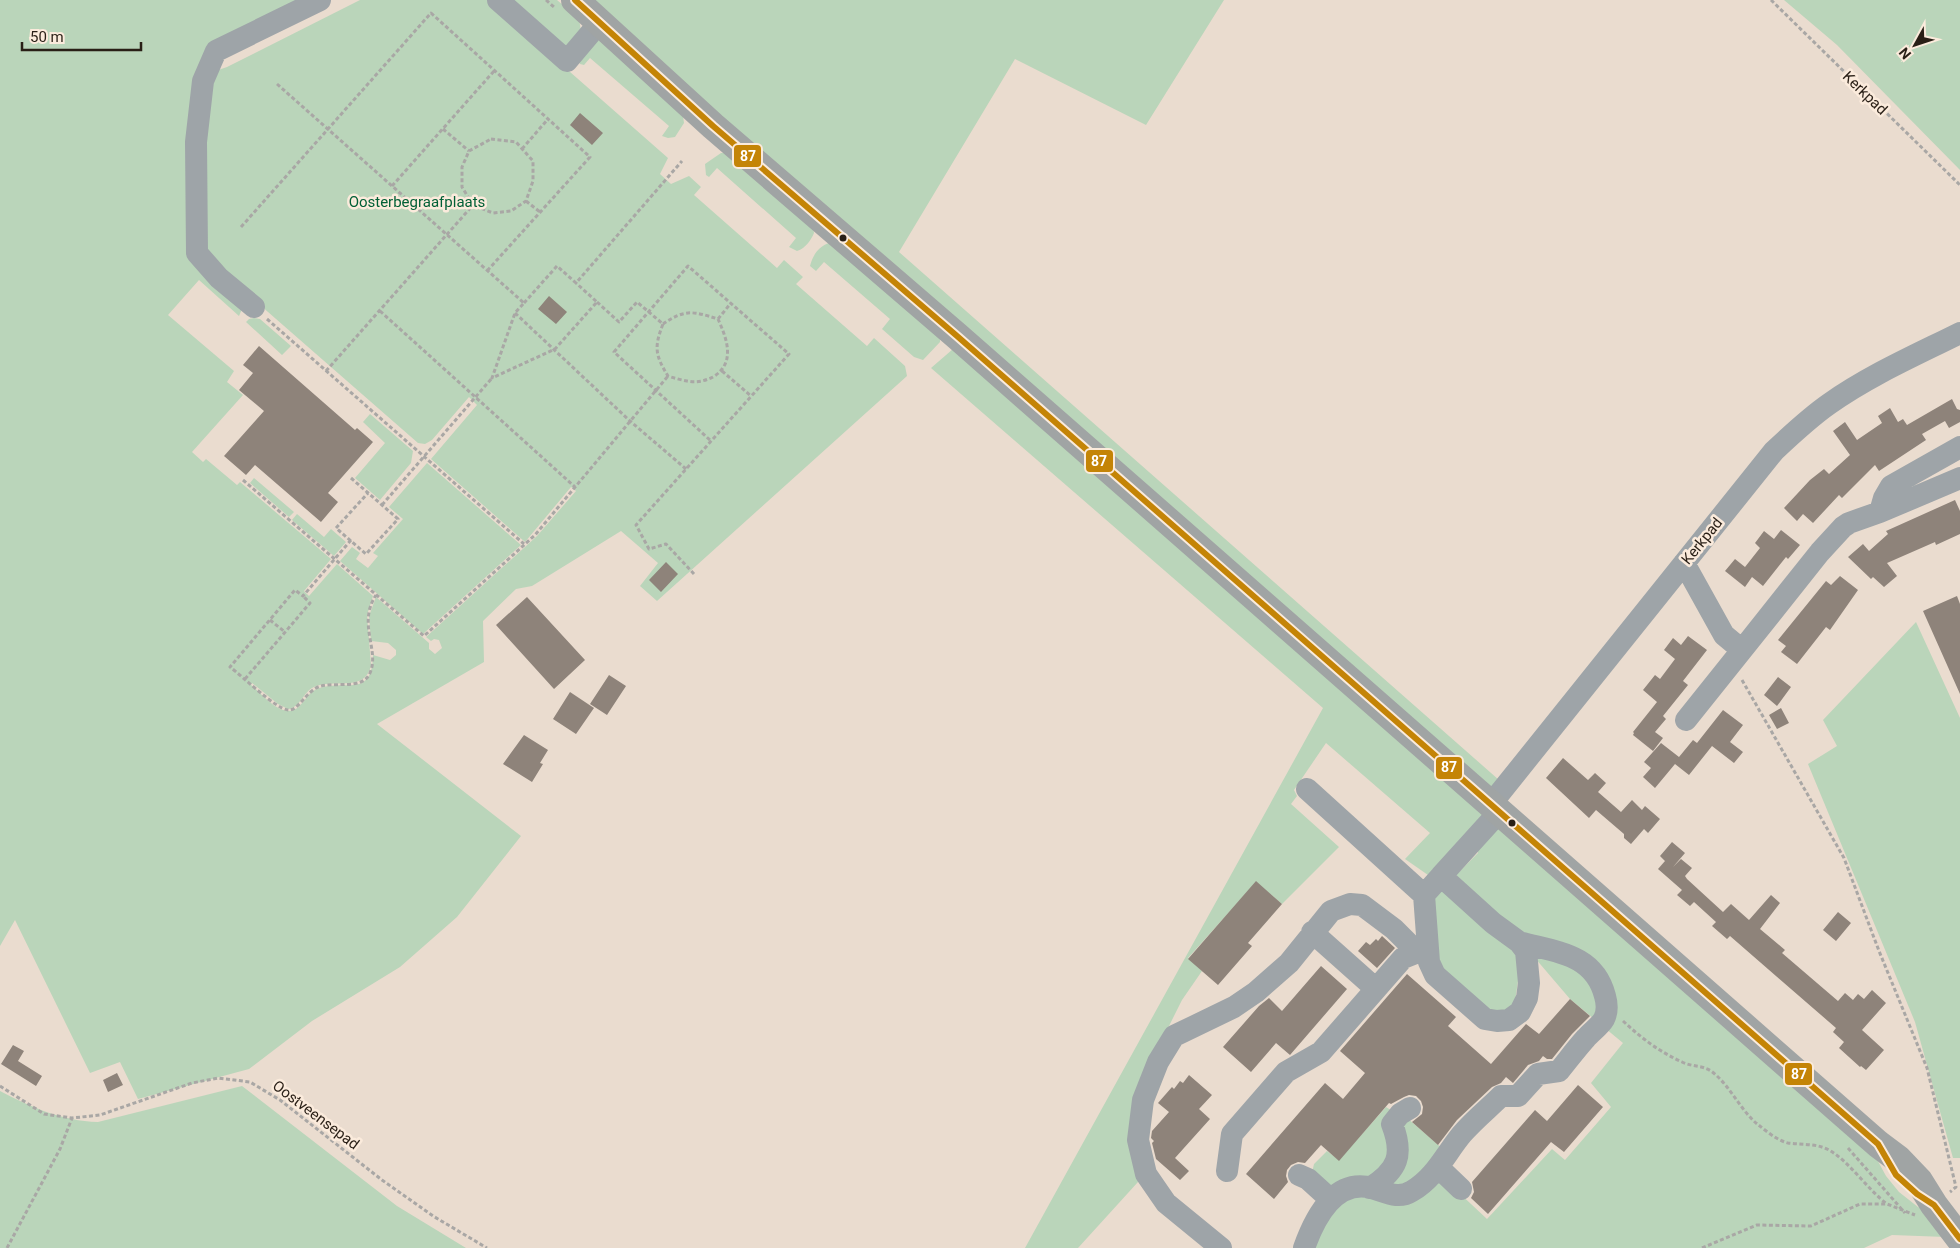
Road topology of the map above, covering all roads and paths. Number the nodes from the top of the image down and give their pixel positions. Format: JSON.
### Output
{"nodes":[{"id":1,"x":320,"y":0,"type":"edge"},
{"id":2,"x":498,"y":0,"type":"edge"},
{"id":3,"x":574,"y":0,"type":"edge"},
{"id":4,"x":1771,"y":0,"type":"edge"},
{"id":5,"x":600,"y":22,"type":"junction"},
{"id":6,"x":494,"y":71,"type":"junction"},
{"id":7,"x":277,"y":84,"type":"dead end"},
{"id":8,"x":548,"y":119,"type":"junction"},
{"id":9,"x":443,"y":128,"type":"junction"},
{"id":10,"x":328,"y":129,"type":"junction"},
{"id":11,"x":522,"y":149,"type":"junction"},
{"id":12,"x":469,"y":151,"type":"junction"},
{"id":13,"x":682,"y":161,"type":"dead end"},
{"id":14,"x":1960,"y":185,"type":"edge"},
{"id":15,"x":392,"y":186,"type":"junction"},
{"id":16,"x":526,"y":201,"type":"junction"},
{"id":17,"x":473,"y":205,"type":"junction"},
{"id":18,"x":540,"y":212,"type":"junction"},
{"id":19,"x":241,"y":228,"type":"dead end"},
{"id":20,"x":447,"y":235,"type":"junction"},
{"id":21,"x":487,"y":271,"type":"junction"},
{"id":22,"x":576,"y":283,"type":"junction"},
{"id":23,"x":597,"y":302,"type":"junction"},
{"id":24,"x":524,"y":303,"type":"junction"},
{"id":25,"x":731,"y":303,"type":"junction"},
{"id":26,"x":254,"y":307,"type":"joint"},
{"id":27,"x":380,"y":311,"type":"junction"},
{"id":28,"x":648,"y":312,"type":"junction"},
{"id":29,"x":515,"y":313,"type":"junction"},
{"id":30,"x":718,"y":319,"type":"junction"},
{"id":31,"x":662,"y":324,"type":"junction"},
{"id":32,"x":1960,"y":333,"type":"edge"},
{"id":33,"x":555,"y":349,"type":"junction"},
{"id":34,"x":326,"y":371,"type":"junction"},
{"id":35,"x":722,"y":371,"type":"junction"},
{"id":36,"x":668,"y":376,"type":"junction"},
{"id":37,"x":492,"y":378,"type":"junction"},
{"id":38,"x":656,"y":391,"type":"junction"},
{"id":39,"x":751,"y":396,"type":"junction"},
{"id":40,"x":475,"y":397,"type":"junction"},
{"id":41,"x":630,"y":421,"type":"junction"},
{"id":42,"x":711,"y":441,"type":"junction"},
{"id":43,"x":1960,"y":447,"type":"edge"},
{"id":44,"x":423,"y":457,"type":"junction"},
{"id":45,"x":686,"y":469,"type":"junction"},
{"id":46,"x":351,"y":478,"type":"dead end"},
{"id":47,"x":1960,"y":478,"type":"edge"},
{"id":48,"x":243,"y":480,"type":"dead end"},
{"id":49,"x":575,"y":486,"type":"junction"},
{"id":50,"x":368,"y":492,"type":"junction"},
{"id":51,"x":382,"y":505,"type":"junction"},
{"id":52,"x":1880,"y":512,"type":"junction"},
{"id":53,"x":351,"y":540,"type":"junction"},
{"id":54,"x":524,"y":544,"type":"junction"},
{"id":55,"x":335,"y":560,"type":"junction"},
{"id":56,"x":1684,"y":564,"type":"junction"},
{"id":57,"x":694,"y":574,"type":"dead end"},
{"id":58,"x":376,"y":595,"type":"junction"},
{"id":59,"x":303,"y":596,"type":"junction"},
{"id":60,"x":270,"y":620,"type":"junction"},
{"id":61,"x":285,"y":632,"type":"junction"},
{"id":62,"x":1737,"y":657,"type":"junction"},
{"id":63,"x":245,"y":679,"type":"junction"},
{"id":64,"x":1686,"y":720,"type":"dead end"},
{"id":65,"x":1307,"y":789,"type":"dead end"},
{"id":66,"x":1495,"y":807,"type":"junction"},
{"id":67,"x":1441,"y":876,"type":"junction"},
{"id":68,"x":1424,"y":898,"type":"junction"},
{"id":69,"x":1394,"y":929,"type":"junction"},
{"id":70,"x":1312,"y":932,"type":"junction"},
{"id":71,"x":1519,"y":942,"type":"junction"},
{"id":72,"x":1422,"y":950,"type":"junction"},
{"id":73,"x":1376,"y":989,"type":"junction"},
{"id":74,"x":1607,"y":1006,"type":"junction"},
{"id":75,"x":0,"y":1086,"type":"edge"},
{"id":76,"x":1410,"y":1108,"type":"dead end"},
{"id":77,"x":72,"y":1118,"type":"junction"},
{"id":78,"x":1438,"y":1167,"type":"junction"},
{"id":79,"x":1227,"y":1171,"type":"dead end"},
{"id":80,"x":1299,"y":1175,"type":"dead end"},
{"id":81,"x":1960,"y":1182,"type":"edge"},
{"id":82,"x":1956,"y":1187,"type":"junction"},
{"id":83,"x":1370,"y":1188,"type":"junction"},
{"id":84,"x":1461,"y":1188,"type":"dead end"},
{"id":85,"x":1330,"y":1199,"type":"junction"},
{"id":86,"x":1887,"y":1204,"type":"junction"},
{"id":87,"x":1926,"y":1210,"type":"junction"},
{"id":88,"x":1960,"y":1239,"type":"edge"},
{"id":89,"x":1214,"y":1245,"type":"edge"},
{"id":90,"x":7,"y":1248,"type":"edge"},
{"id":91,"x":487,"y":1248,"type":"edge"},
{"id":92,"x":1304,"y":1248,"type":"edge"},
{"id":93,"x":1702,"y":1248,"type":"edge"}],
"edges":[{"from":1,"to":26,"type":"street"},
{"from":2,"to":5,"type":"street"},
{"from":3,"to":5,"type":"main road"},
{"from":4,"to":14,"type":"path","name":"Kerkpad"},
{"from":5,"to":66,"type":"main road"},
{"from":6,"to":8,"type":"path"},
{"from":6,"to":9,"type":"path"},
{"from":6,"to":10,"type":"path"},
{"from":7,"to":10,"type":"path"},
{"from":8,"to":11,"type":"path"},
{"from":8,"to":18,"type":"path"},
{"from":9,"to":12,"type":"path"},
{"from":9,"to":15,"type":"path"},
{"from":10,"to":15,"type":"path"},
{"from":10,"to":19,"type":"path"},
{"from":11,"to":12,"type":"path"},
{"from":11,"to":16,"type":"path"},
{"from":12,"to":17,"type":"path"},
{"from":13,"to":22,"type":"path"},
{"from":15,"to":20,"type":"path"},
{"from":16,"to":17,"type":"path"},
{"from":16,"to":18,"type":"path"},
{"from":17,"to":20,"type":"path"},
{"from":18,"to":21,"type":"path"},
{"from":20,"to":21,"type":"path"},
{"from":20,"to":27,"type":"path"},
{"from":21,"to":24,"type":"path"},
{"from":22,"to":23,"type":"path"},
{"from":22,"to":24,"type":"path"},
{"from":23,"to":28,"type":"path"},
{"from":23,"to":33,"type":"path"},
{"from":24,"to":29,"type":"path"},
{"from":25,"to":28,"type":"path"},
{"from":25,"to":30,"type":"path"},
{"from":25,"to":39,"type":"path"},
{"from":26,"to":34,"type":"path"},
{"from":27,"to":34,"type":"path"},
{"from":27,"to":40,"type":"path"},
{"from":28,"to":31,"type":"path"},
{"from":28,"to":38,"type":"path"},
{"from":29,"to":33,"type":"path"},
{"from":29,"to":37,"type":"path"},
{"from":30,"to":31,"type":"path"},
{"from":30,"to":35,"type":"path"},
{"from":31,"to":36,"type":"path"},
{"from":32,"to":56,"type":"street","name":"Kerkpad"},
{"from":33,"to":37,"type":"path"},
{"from":33,"to":41,"type":"path"},
{"from":34,"to":44,"type":"path"},
{"from":35,"to":36,"type":"path"},
{"from":35,"to":39,"type":"path"},
{"from":36,"to":38,"type":"path"},
{"from":37,"to":40,"type":"path"},
{"from":38,"to":41,"type":"path"},
{"from":38,"to":42,"type":"path"},
{"from":39,"to":42,"type":"path"},
{"from":40,"to":44,"type":"path"},
{"from":40,"to":49,"type":"path"},
{"from":41,"to":45,"type":"path"},
{"from":41,"to":49,"type":"path"},
{"from":42,"to":45,"type":"path"},
{"from":43,"to":52,"type":"street"},
{"from":44,"to":51,"type":"path"},
{"from":44,"to":54,"type":"path"},
{"from":45,"to":57,"type":"path"},
{"from":46,"to":50,"type":"path"},
{"from":47,"to":52,"type":"street"},
{"from":48,"to":55,"type":"path"},
{"from":49,"to":54,"type":"path"},
{"from":50,"to":51,"type":"path"},
{"from":50,"to":53,"type":"path"},
{"from":51,"to":53,"type":"path"},
{"from":52,"to":62,"type":"street"},
{"from":53,"to":55,"type":"path"},
{"from":54,"to":58,"type":"path"},
{"from":55,"to":58,"type":"path"},
{"from":55,"to":59,"type":"path"},
{"from":56,"to":62,"type":"street"},
{"from":56,"to":66,"type":"street","name":"Kerkpad"},
{"from":58,"to":63,"type":"path"},
{"from":59,"to":60,"type":"path"},
{"from":59,"to":61,"type":"path"},
{"from":60,"to":61,"type":"path"},
{"from":60,"to":63,"type":"path"},
{"from":61,"to":63,"type":"path"},
{"from":62,"to":64,"type":"street"},
{"from":62,"to":82,"type":"path"},
{"from":65,"to":68,"type":"street"},
{"from":66,"to":67,"type":"street","name":"Kerkpad"},
{"from":66,"to":87,"type":"main road"},
{"from":67,"to":68,"type":"street","name":"Kerkpad"},
{"from":67,"to":71,"type":"street"},
{"from":68,"to":69,"type":"street","name":"Kerkpad"},
{"from":68,"to":72,"type":"street"},
{"from":69,"to":70,"type":"street"},
{"from":69,"to":72,"type":"street"},
{"from":70,"to":73,"type":"street"},
{"from":70,"to":89,"type":"street"},
{"from":71,"to":72,"type":"street"},
{"from":71,"to":74,"type":"street"},
{"from":72,"to":73,"type":"street"},
{"from":73,"to":79,"type":"street"},
{"from":74,"to":78,"type":"street"},
{"from":74,"to":86,"type":"path"},
{"from":75,"to":77,"type":"path","name":"Oostveensepad"},
{"from":76,"to":83,"type":"street"},
{"from":77,"to":90,"type":"path"},
{"from":77,"to":91,"type":"path","name":"Oostveensepad"},
{"from":78,"to":83,"type":"street"},
{"from":78,"to":84,"type":"street"},
{"from":80,"to":85,"type":"street"},
{"from":81,"to":82,"type":"path"},
{"from":82,"to":87,"type":"path"},
{"from":83,"to":85,"type":"street"},
{"from":85,"to":92,"type":"street"},
{"from":86,"to":87,"type":"path"},
{"from":86,"to":93,"type":"path"},
{"from":87,"to":88,"type":"main road"}]}
